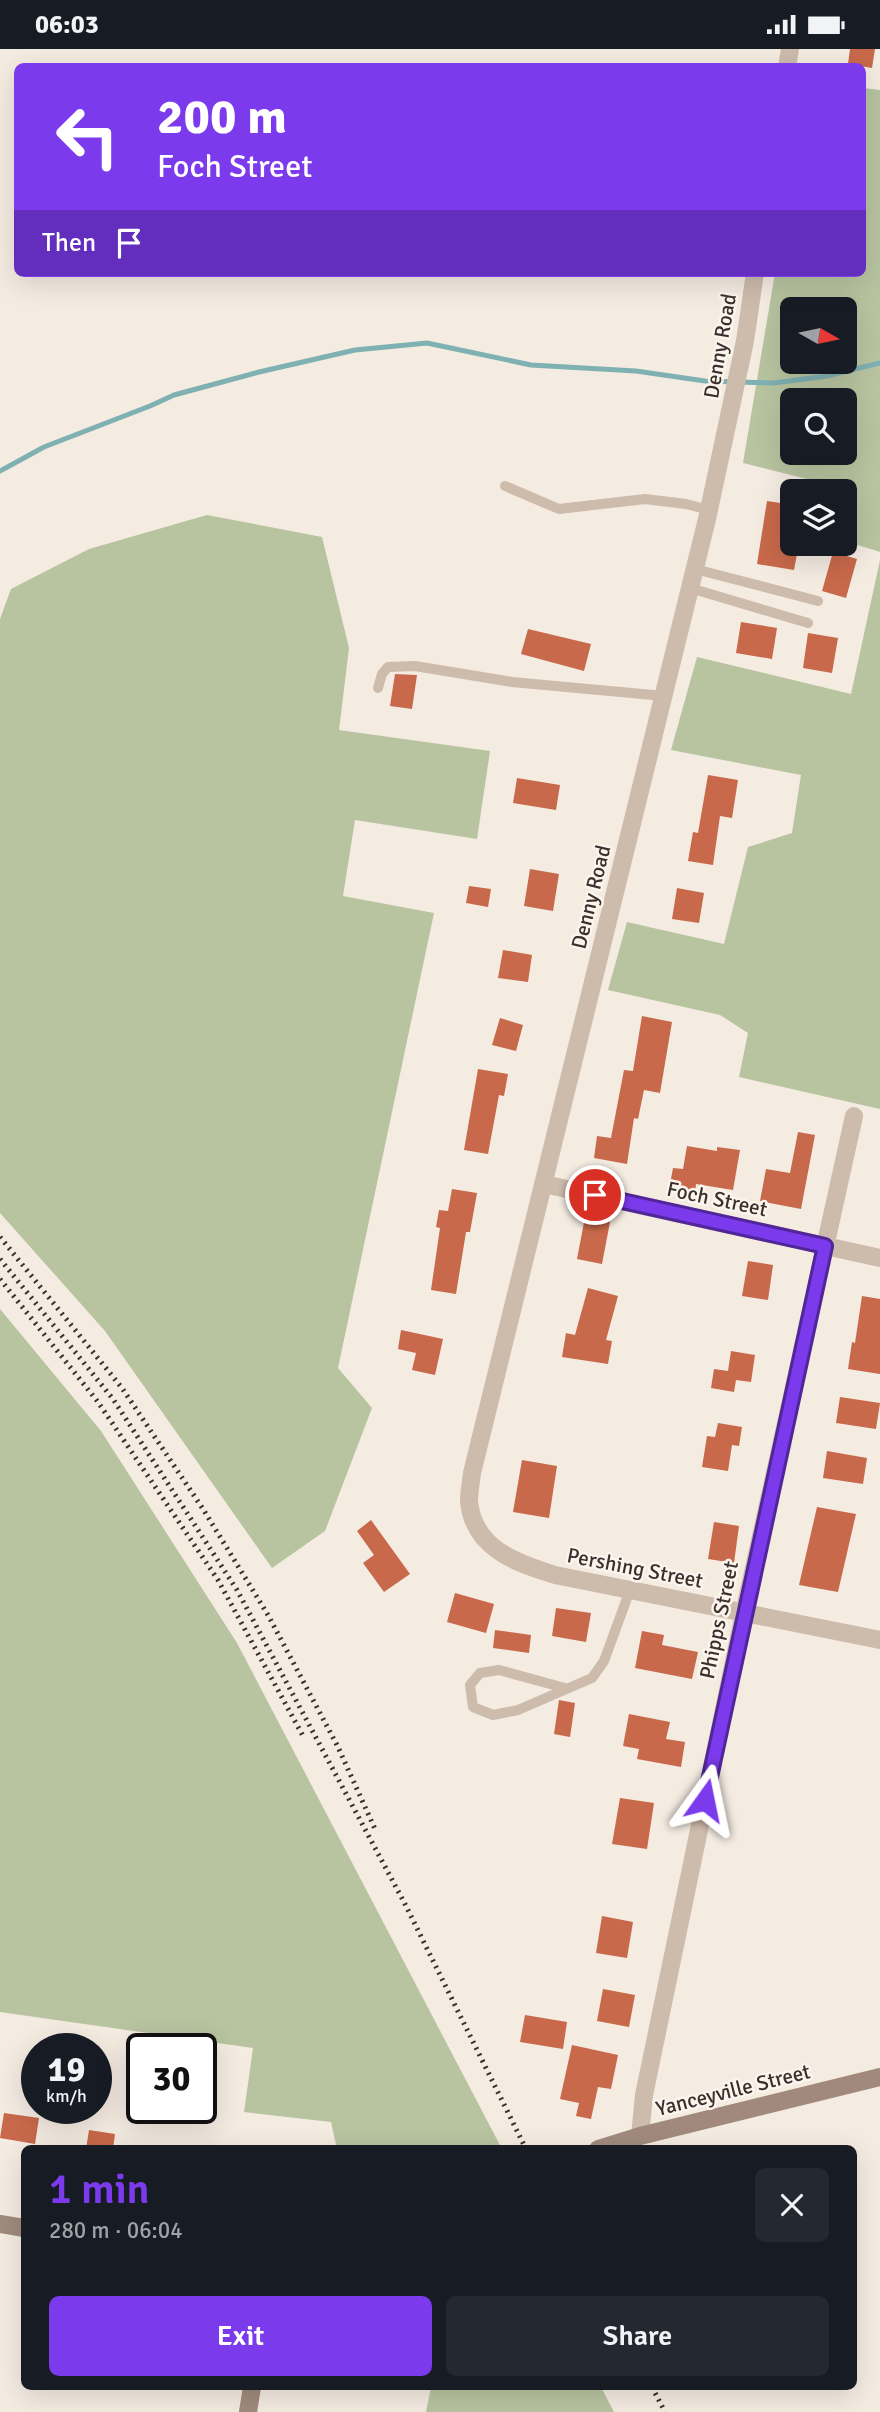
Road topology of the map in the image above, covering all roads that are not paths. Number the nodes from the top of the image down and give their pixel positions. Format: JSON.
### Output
{"nodes":[{"id":1,"x":754,"y":277,"type":"edge"},
{"id":2,"x":505,"y":486,"type":"dead end"},
{"id":3,"x":709,"y":510,"type":"junction"},
{"id":4,"x":695,"y":569,"type":"junction"},
{"id":5,"x":690,"y":588,"type":"junction"},
{"id":6,"x":818,"y":601,"type":"dead end"},
{"id":7,"x":808,"y":623,"type":"dead end"},
{"id":8,"x":378,"y":688,"type":"dead end"},
{"id":9,"x":664,"y":696,"type":"junction"},
{"id":10,"x":854,"y":1116,"type":"dead end"},
{"id":11,"x":544,"y":1184,"type":"junction"},
{"id":12,"x":825,"y":1246,"type":"junction"},
{"id":13,"x":880,"y":1258,"type":"edge"},
{"id":14,"x":477,"y":1529,"type":"joint"},
{"id":15,"x":630,"y":1590,"type":"junction"},
{"id":16,"x":744,"y":1613,"type":"junction"},
{"id":17,"x":880,"y":1640,"type":"edge"},
{"id":18,"x":565,"y":1688,"type":"junction"},
{"id":19,"x":880,"y":2077,"type":"edge"},
{"id":20,"x":640,"y":2136,"type":"junction"},
{"id":21,"x":611,"y":2145,"type":"edge"},
{"id":22,"x":0,"y":2224,"type":"edge"},
{"id":23,"x":21,"y":2228,"type":"edge"},
{"id":24,"x":252,"y":2390,"type":"edge"},
{"id":25,"x":248,"y":2412,"type":"edge"}],
"edges":[{"from":1,"to":3,"type":"street","name":"Denny Road"},
{"from":2,"to":3,"type":"lane"},
{"from":3,"to":4,"type":"street","name":"Denny Road"},
{"from":4,"to":5,"type":"street","name":"Denny Road"},
{"from":4,"to":6,"type":"lane"},
{"from":5,"to":7,"type":"lane"},
{"from":5,"to":9,"type":"street","name":"Denny Road"},
{"from":8,"to":9,"type":"lane"},
{"from":9,"to":11,"type":"street","name":"Denny Road"},
{"from":10,"to":12,"type":"street","name":"Phipps Street"},
{"from":11,"to":12,"type":"street","name":"Foch Street"},
{"from":11,"to":14,"type":"street","name":"Denny Road"},
{"from":12,"to":13,"type":"street","name":"Foch Street"},
{"from":12,"to":16,"type":"street","name":"Phipps Street"},
{"from":14,"to":15,"type":"street","name":"Pershing Street"},
{"from":15,"to":16,"type":"street","name":"Pershing Street"},
{"from":15,"to":18,"type":"lane"},
{"from":16,"to":17,"type":"street","name":"Pershing Street"},
{"from":16,"to":20,"type":"street","name":"Phipps Street"},
{"from":18,"to":18,"type":"lane"},
{"from":19,"to":20,"type":"main road","name":"Yanceyville Street"},
{"from":20,"to":21,"type":"main road","name":"Yanceyville Street"},
{"from":22,"to":23,"type":"main road"},
{"from":24,"to":25,"type":"main road"}]}
